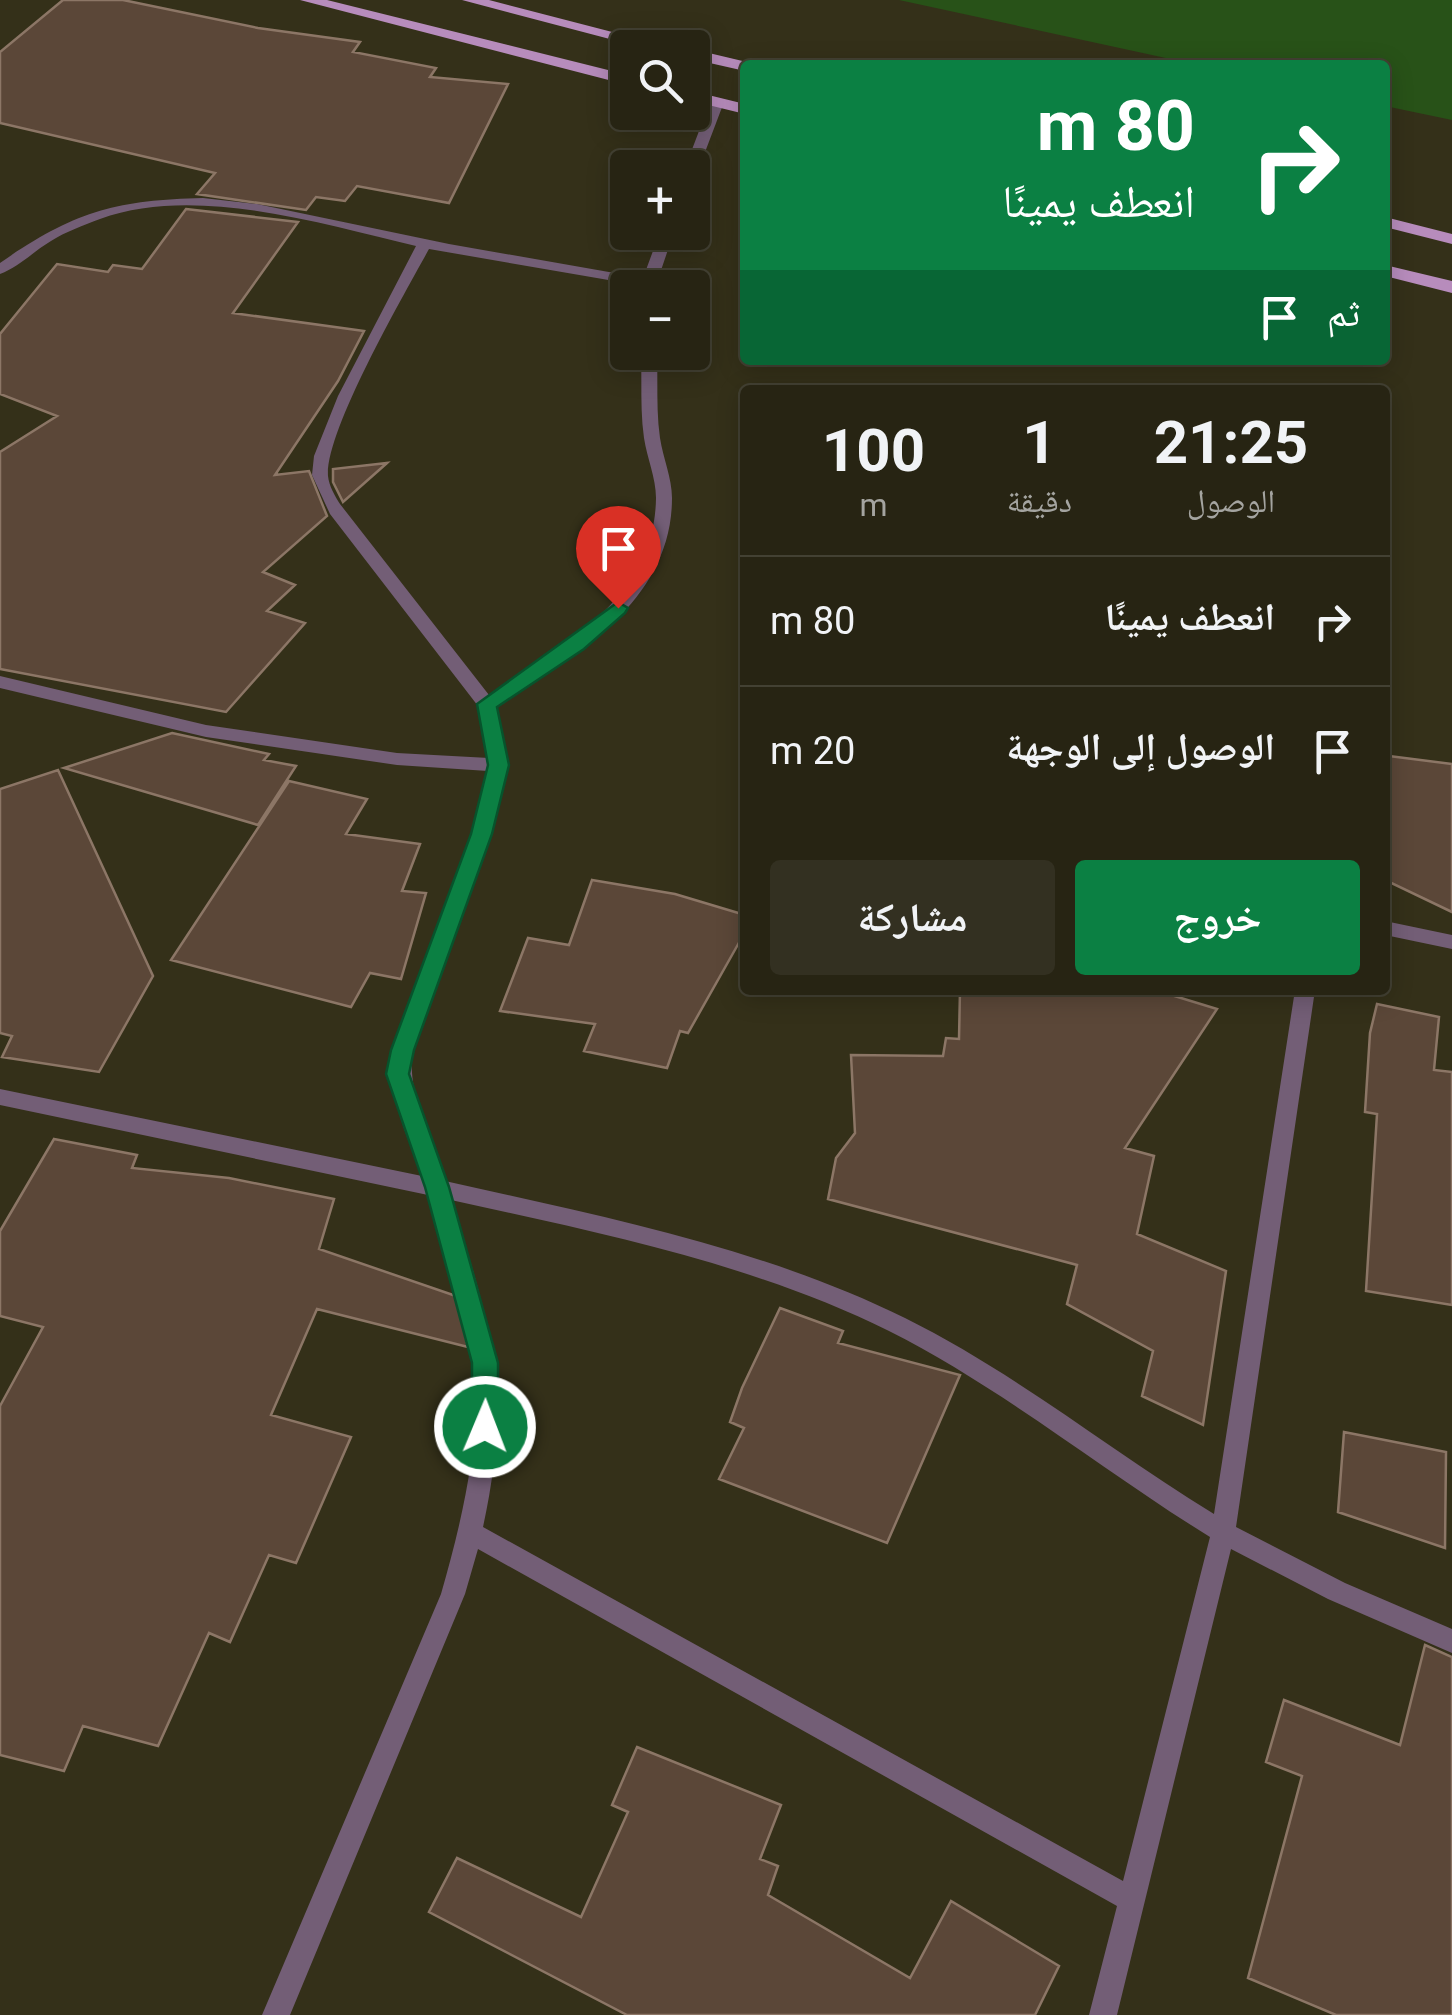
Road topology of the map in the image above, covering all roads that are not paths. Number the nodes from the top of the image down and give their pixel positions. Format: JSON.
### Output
{"nodes":[{"id":1,"x":308,"y":0,"type":"edge"},
{"id":2,"x":470,"y":0,"type":"edge"},
{"id":3,"x":610,"y":34,"type":"edge"},
{"id":4,"x":710,"y":58,"type":"edge"},
{"id":5,"x":740,"y":65,"type":"edge"},
{"id":6,"x":610,"y":76,"type":"edge"},
{"id":7,"x":710,"y":100,"type":"edge"},
{"id":8,"x":717,"y":102,"type":"junction"},
{"id":9,"x":740,"y":108,"type":"edge"},
{"id":10,"x":699,"y":150,"type":"edge"},
{"id":11,"x":1390,"y":223,"type":"edge"},
{"id":12,"x":1452,"y":239,"type":"edge"},
{"id":13,"x":425,"y":244,"type":"junction"},
{"id":14,"x":0,"y":270,"type":"edge"},
{"id":15,"x":1390,"y":271,"type":"edge"},
{"id":16,"x":610,"y":278,"type":"edge"},
{"id":17,"x":1452,"y":287,"type":"edge"},
{"id":18,"x":650,"y":370,"type":"edge"},
{"id":19,"x":0,"y":682,"type":"edge"},
{"id":20,"x":487,"y":704,"type":"junction"},
{"id":21,"x":499,"y":765,"type":"junction"},
{"id":22,"x":1390,"y":929,"type":"edge"},
{"id":23,"x":1452,"y":942,"type":"edge"},
{"id":24,"x":1305,"y":995,"type":"edge"},
{"id":25,"x":0,"y":1096,"type":"edge"},
{"id":26,"x":437,"y":1187,"type":"junction"},
{"id":27,"x":1223,"y":1532,"type":"junction"},
{"id":28,"x":472,"y":1533,"type":"junction"},
{"id":29,"x":1452,"y":1641,"type":"edge"},
{"id":30,"x":1132,"y":1900,"type":"junction"},
{"id":31,"x":276,"y":2015,"type":"edge"},
{"id":32,"x":1103,"y":2015,"type":"edge"}],
"edges":[{"from":1,"to":6,"type":"main road"},
{"from":2,"to":3,"type":"main road"},
{"from":4,"to":5,"type":"main road"},
{"from":7,"to":8,"type":"main road"},
{"from":8,"to":9,"type":"main road"},
{"from":8,"to":10,"type":"street"},
{"from":11,"to":12,"type":"main road"},
{"from":13,"to":14,"type":"street"},
{"from":13,"to":16,"type":"street"},
{"from":13,"to":20,"type":"street"},
{"from":15,"to":17,"type":"main road"},
{"from":18,"to":20,"type":"street"},
{"from":19,"to":21,"type":"street"},
{"from":20,"to":21,"type":"street"},
{"from":21,"to":26,"type":"street"},
{"from":22,"to":23,"type":"street"},
{"from":24,"to":27,"type":"street"},
{"from":25,"to":26,"type":"street"},
{"from":26,"to":27,"type":"street"},
{"from":26,"to":28,"type":"street"},
{"from":27,"to":29,"type":"street"},
{"from":27,"to":30,"type":"street"},
{"from":28,"to":30,"type":"street"},
{"from":28,"to":31,"type":"street"},
{"from":30,"to":32,"type":"street"}]}
